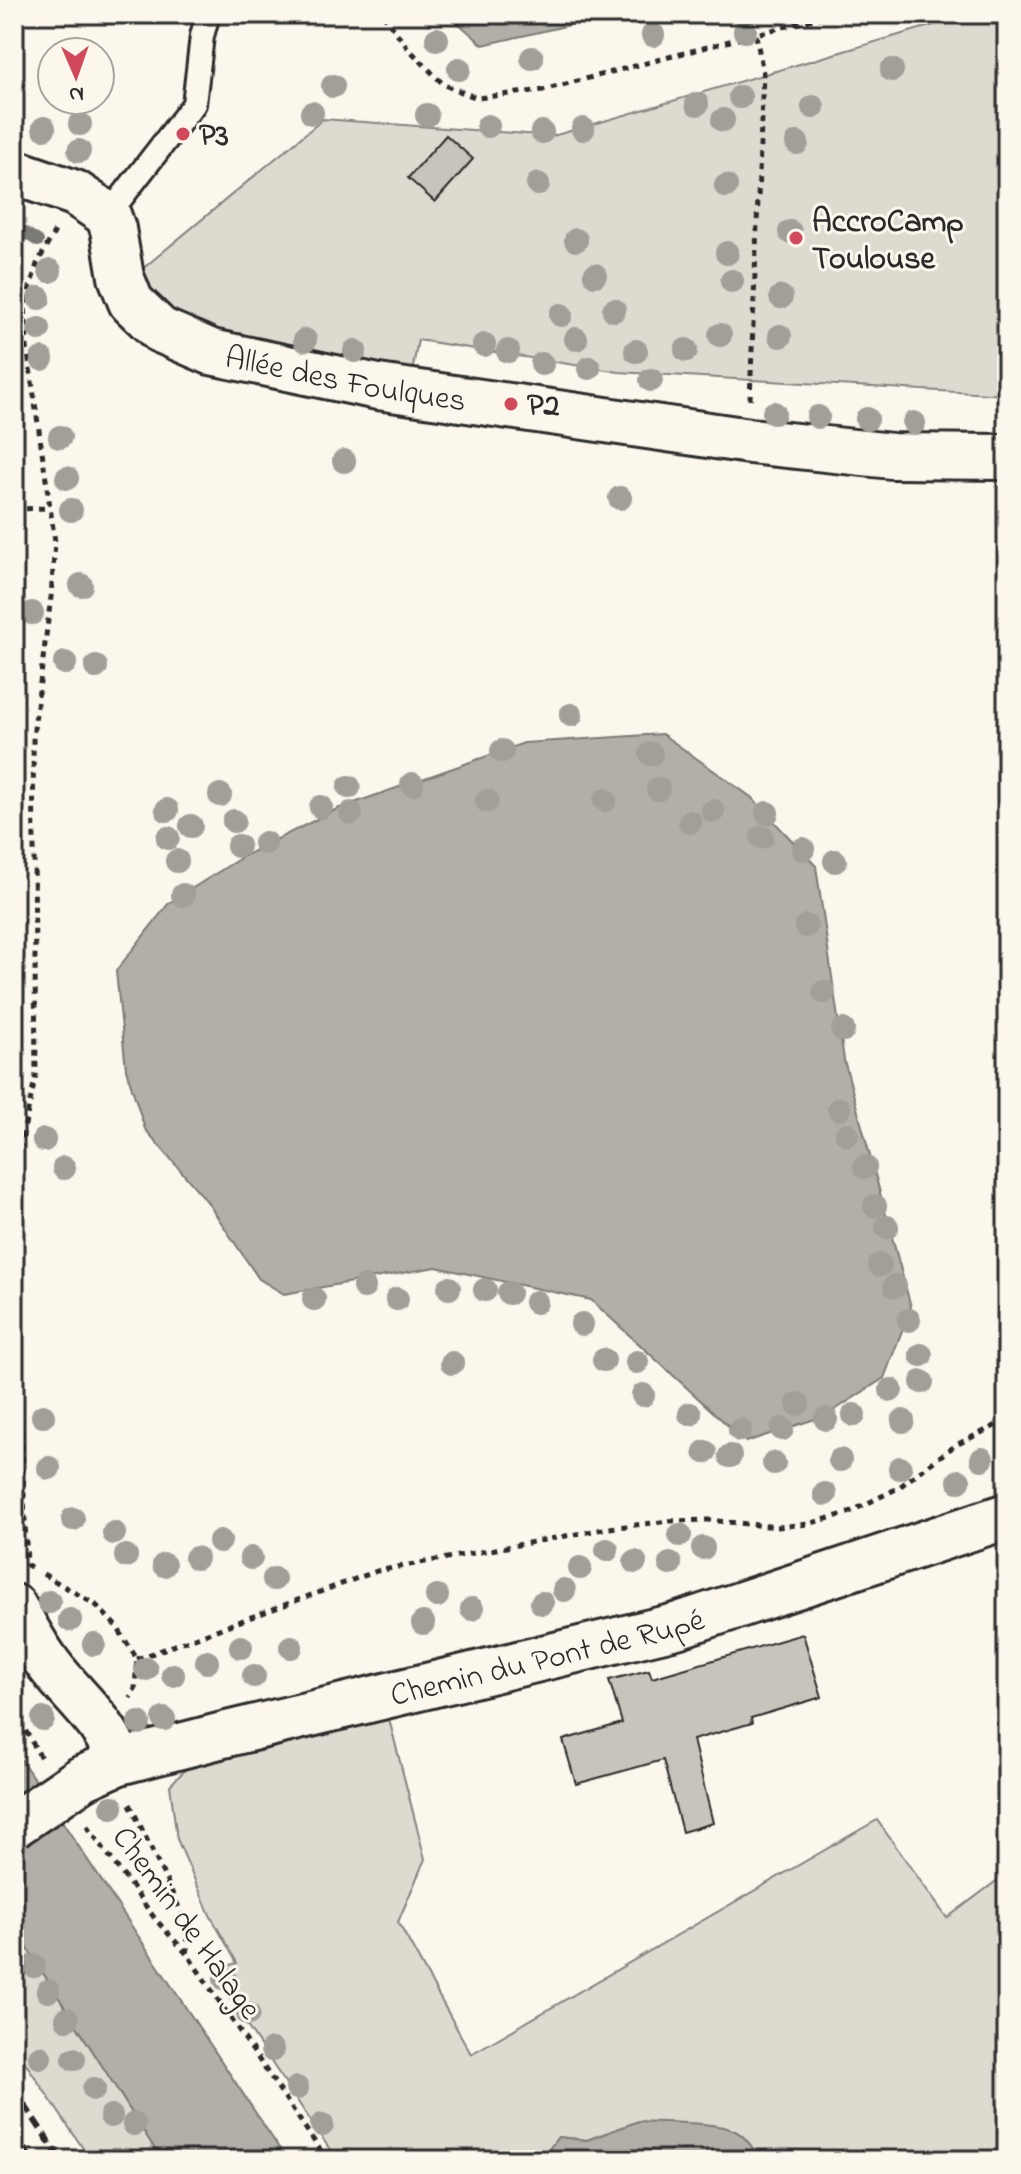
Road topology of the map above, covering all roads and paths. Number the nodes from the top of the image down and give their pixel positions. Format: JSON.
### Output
{"nodes":[{"id":1,"x":208,"y":14,"type":"edge"},
{"id":2,"x":313,"y":14,"type":"edge"},
{"id":3,"x":383,"y":14,"type":"edge"},
{"id":4,"x":833,"y":14,"type":"edge"},
{"id":5,"x":303,"y":19,"type":"dead end"},
{"id":6,"x":756,"y":35,"type":"junction"},
{"id":7,"x":14,"y":172,"type":"edge"},
{"id":8,"x":92,"y":204,"type":"junction"},
{"id":9,"x":750,"y":441,"type":"junction"},
{"id":10,"x":1007,"y":457,"type":"edge"},
{"id":11,"x":50,"y":508,"type":"junction"},
{"id":12,"x":14,"y":509,"type":"edge"},
{"id":13,"x":1007,"y":1420,"type":"edge"},
{"id":14,"x":1007,"y":1516,"type":"edge"},
{"id":15,"x":14,"y":1607,"type":"edge"},
{"id":16,"x":137,"y":1659,"type":"junction"},
{"id":17,"x":14,"y":1710,"type":"edge"},
{"id":18,"x":102,"y":1756,"type":"junction"},
{"id":19,"x":42,"y":1761,"type":"dead end"},
{"id":20,"x":85,"y":1823,"type":"dead end"},
{"id":21,"x":14,"y":1825,"type":"edge"},
{"id":22,"x":187,"y":1954,"type":"junction"},
{"id":23,"x":327,"y":2160,"type":"edge"}],
"edges":[{"from":1,"to":8,"type":"lane"},
{"from":2,"to":5,"type":"path"},
{"from":3,"to":6,"type":"path"},
{"from":4,"to":6,"type":"path"},
{"from":6,"to":9,"type":"path"},
{"from":7,"to":8,"type":"street"},
{"from":8,"to":9,"type":"street","name":"Allée des Foulques"},
{"from":8,"to":11,"type":"path"},
{"from":9,"to":10,"type":"street","name":"Allée des Foulques"},
{"from":11,"to":12,"type":"path"},
{"from":11,"to":16,"type":"path"},
{"from":13,"to":16,"type":"path"},
{"from":14,"to":18,"type":"street","name":"Chemin du Pont de Rupé"},
{"from":15,"to":18,"type":"street"},
{"from":16,"to":18,"type":"path"},
{"from":17,"to":19,"type":"path"},
{"from":18,"to":21,"type":"street","bridge":true},
{"from":18,"to":22,"type":"path"},
{"from":20,"to":22,"type":"path","name":"Chemin de Halage"},
{"from":22,"to":23,"type":"path","name":"Chemin de Halage"}]}
